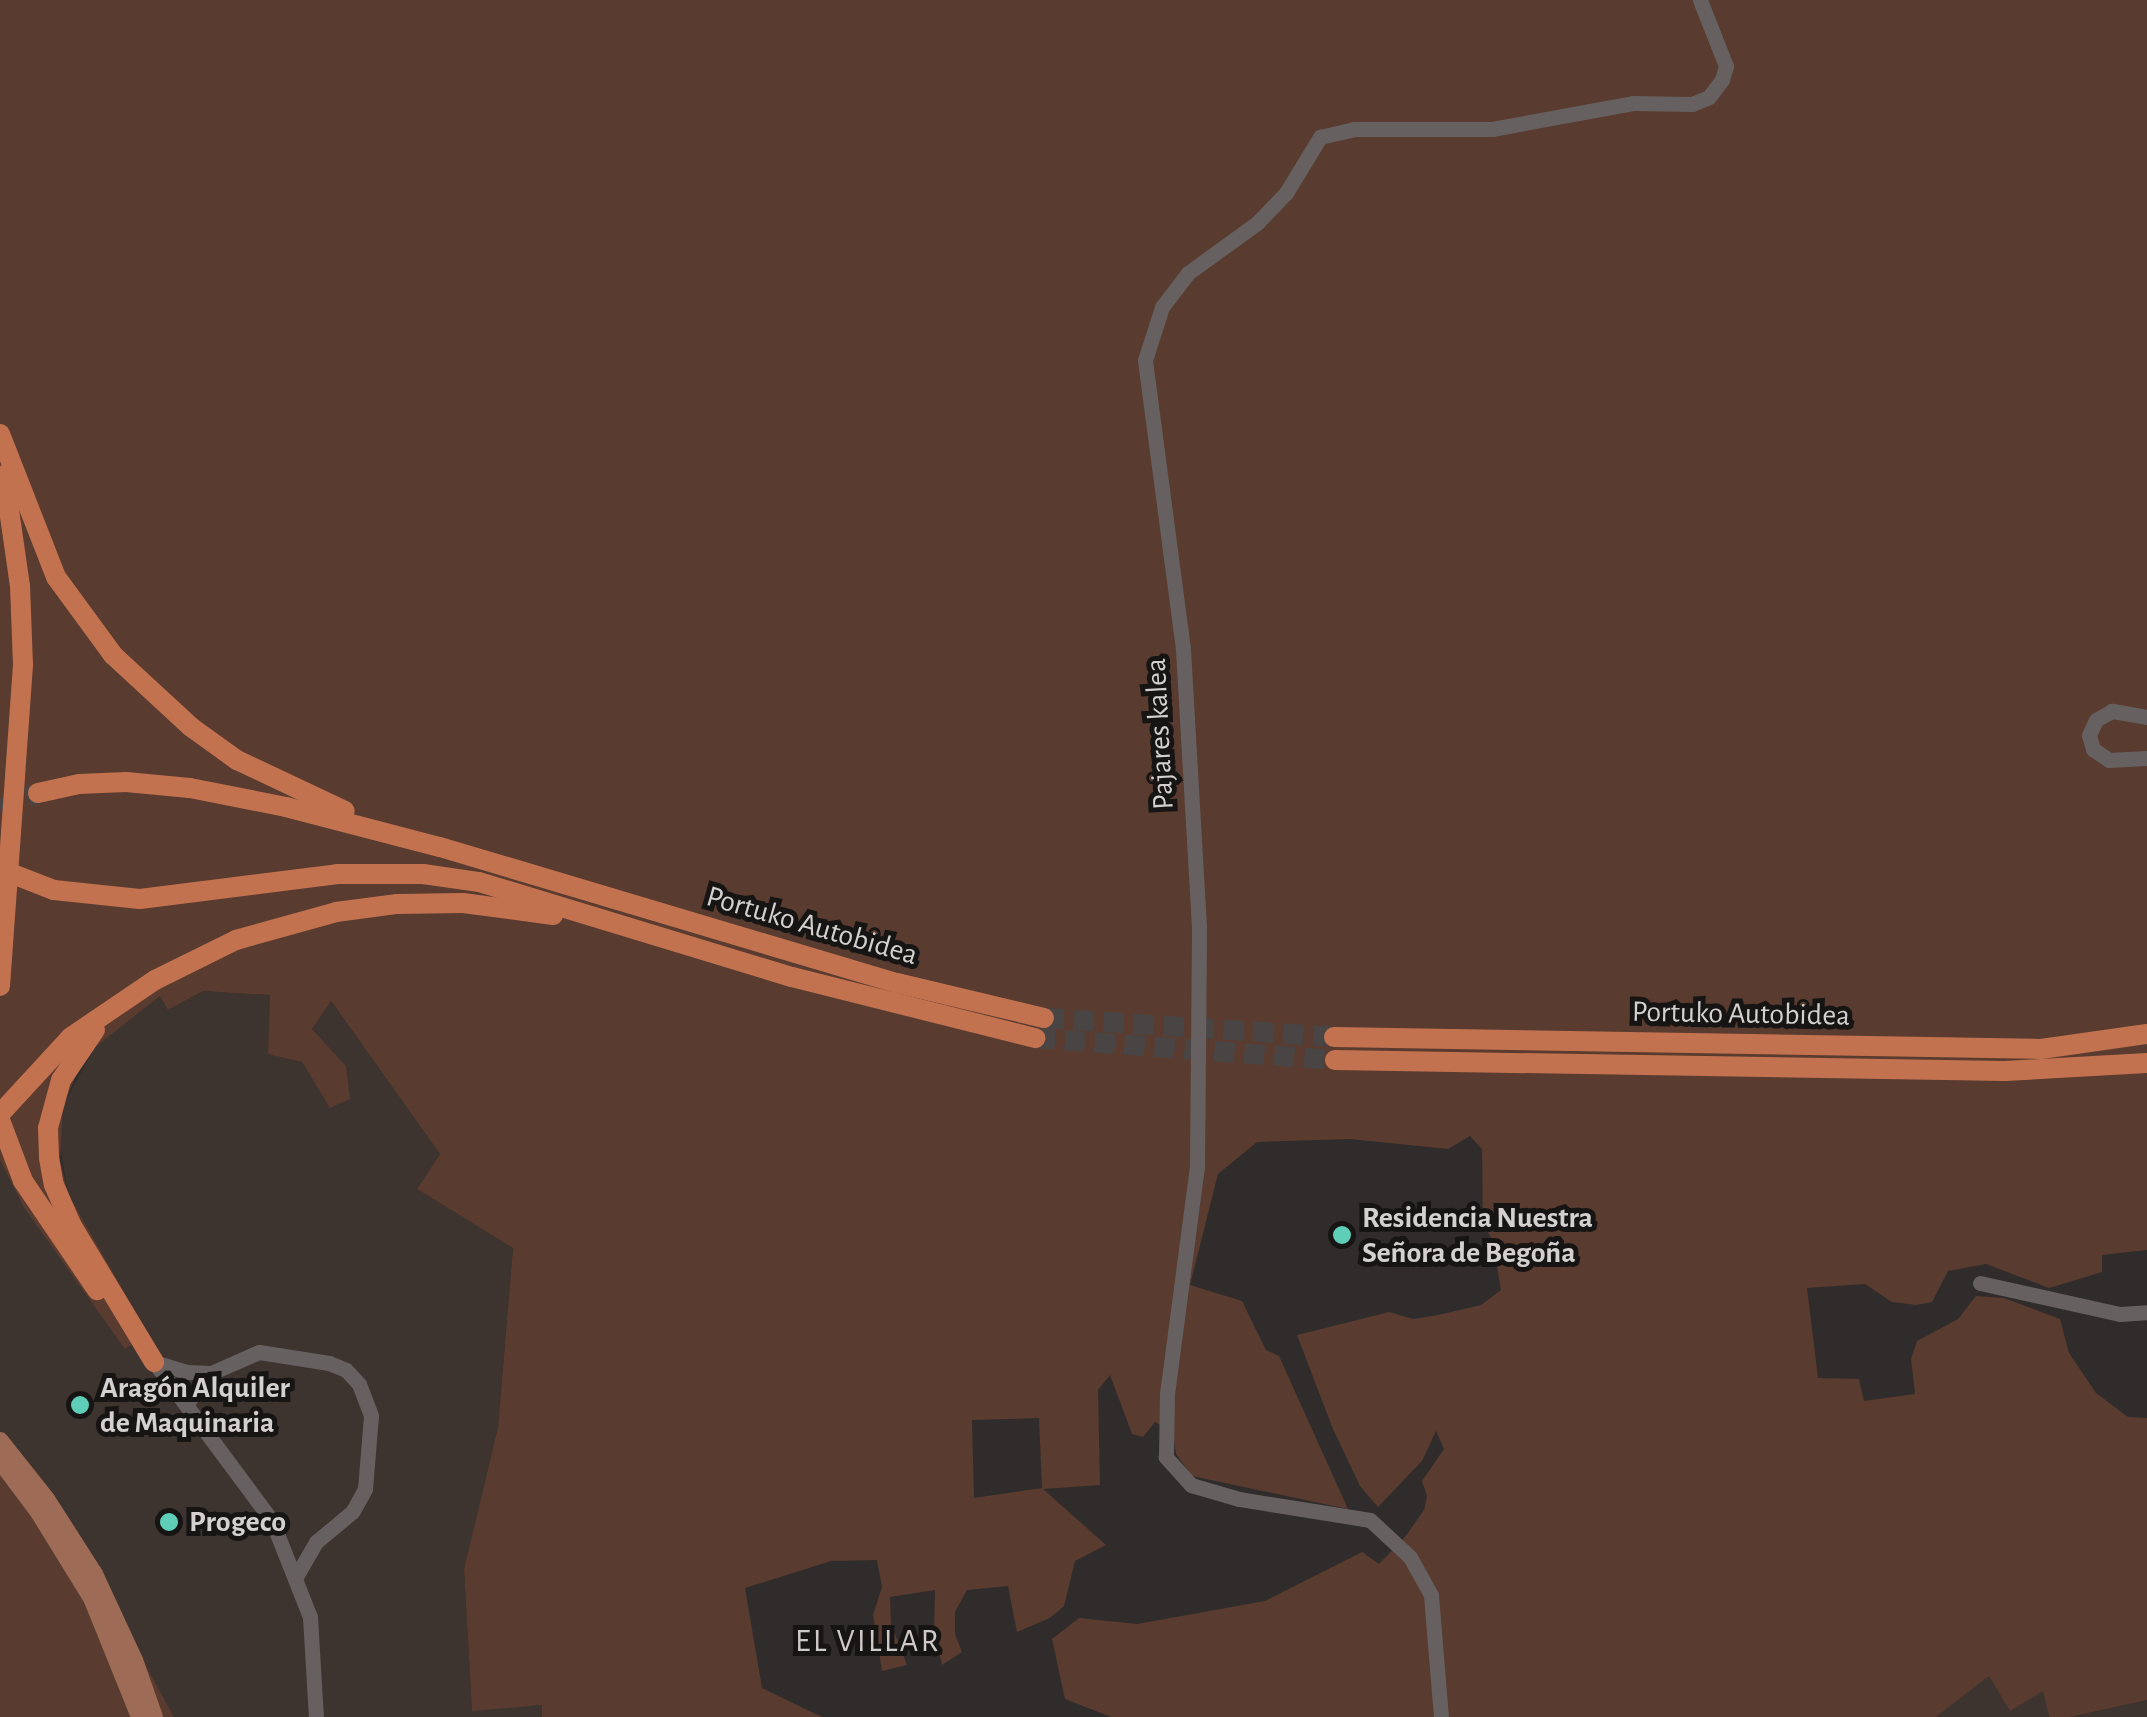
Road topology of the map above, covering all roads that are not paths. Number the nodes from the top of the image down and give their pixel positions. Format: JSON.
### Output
{"nodes":[{"id":1,"x":1700,"y":0,"type":"edge"},
{"id":2,"x":0,"y":434,"type":"edge"},
{"id":3,"x":0,"y":451,"type":"edge"},
{"id":4,"x":2147,"y":717,"type":"edge"},
{"id":5,"x":2147,"y":758,"type":"edge"},
{"id":6,"x":38,"y":793,"type":"tunnel mouth"},
{"id":7,"x":440,"y":847,"type":"junction"},
{"id":8,"x":0,"y":869,"type":"edge"},
{"id":9,"x":614,"y":926,"type":"junction"},
{"id":10,"x":0,"y":986,"type":"edge"},
{"id":11,"x":112,"y":1010,"type":"junction"},
{"id":12,"x":1044,"y":1018,"type":"tunnel mouth"},
{"id":13,"x":2147,"y":1034,"type":"edge"},
{"id":14,"x":1334,"y":1037,"type":"tunnel mouth"},
{"id":15,"x":1036,"y":1038,"type":"tunnel mouth"},
{"id":16,"x":1335,"y":1060,"type":"tunnel mouth"},
{"id":17,"x":2147,"y":1063,"type":"edge"},
{"id":18,"x":0,"y":1117,"type":"edge"},
{"id":19,"x":1980,"y":1283,"type":"dead end"},
{"id":20,"x":2147,"y":1312,"type":"edge"},
{"id":21,"x":154,"y":1362,"type":"junction"},
{"id":22,"x":210,"y":1372,"type":"junction"},
{"id":23,"x":186,"y":1404,"type":"junction"},
{"id":24,"x":0,"y":1440,"type":"edge"},
{"id":25,"x":0,"y":1460,"type":"edge"},
{"id":26,"x":296,"y":1576,"type":"junction"},
{"id":27,"x":1437,"y":1714,"type":"edge"},
{"id":28,"x":140,"y":1717,"type":"edge"},
{"id":29,"x":154,"y":1717,"type":"edge"},
{"id":30,"x":316,"y":1717,"type":"edge"}],
"edges":[{"from":1,"to":27,"type":"street","name":"Pajares kalea"},
{"from":2,"to":7,"type":"highway"},
{"from":3,"to":10,"type":"highway"},
{"from":4,"to":5,"type":"street"},
{"from":6,"to":7,"type":"highway"},
{"from":7,"to":12,"type":"highway","name":"Portuko Autobidea"},
{"from":8,"to":9,"type":"highway"},
{"from":9,"to":11,"type":"highway"},
{"from":9,"to":15,"type":"highway","name":"Portuko Autobidea"},
{"from":11,"to":18,"type":"highway"},
{"from":11,"to":21,"type":"highway"},
{"from":13,"to":14,"type":"highway","name":"Portuko Autobidea"},
{"from":16,"to":17,"type":"highway","name":"Portuko Autobidea"},
{"from":18,"to":21,"type":"highway"},
{"from":19,"to":20,"type":"street"},
{"from":21,"to":22,"type":"street"},
{"from":21,"to":23,"type":"street"},
{"from":22,"to":23,"type":"street"},
{"from":22,"to":26,"type":"street"},
{"from":23,"to":26,"type":"street"},
{"from":24,"to":29,"type":"main road"},
{"from":25,"to":28,"type":"main road"},
{"from":26,"to":30,"type":"street"}]}
